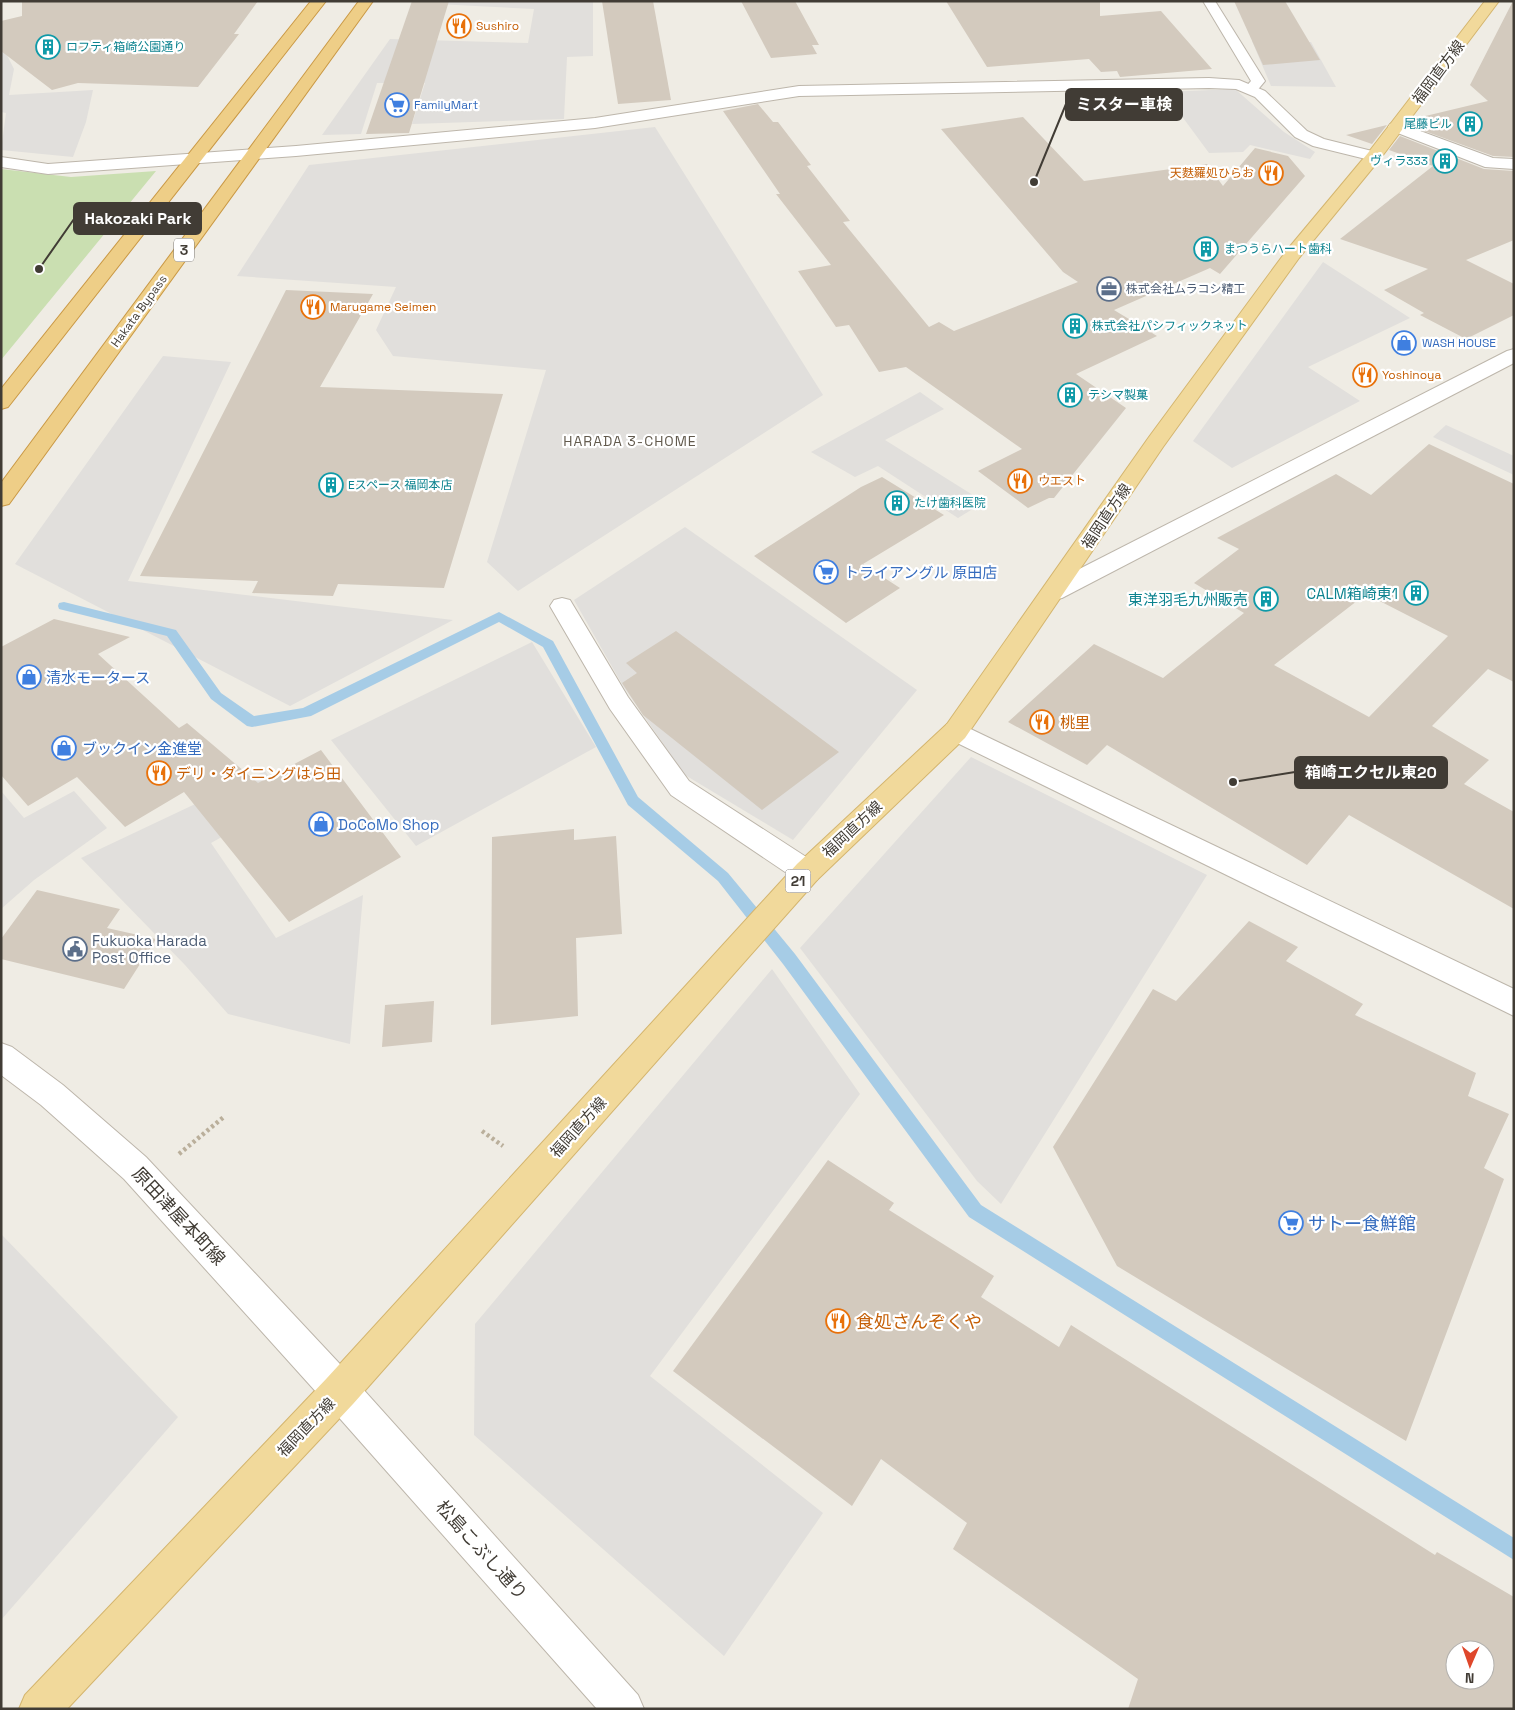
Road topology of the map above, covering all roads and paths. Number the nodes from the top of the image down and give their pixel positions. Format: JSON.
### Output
{"nodes":[{"id":1,"x":318,"y":1,"type":"edge"},
{"id":2,"x":366,"y":1,"type":"edge"},
{"id":3,"x":1209,"y":1,"type":"edge"},
{"id":4,"x":1492,"y":1,"type":"edge"},
{"id":5,"x":1250,"y":90,"type":"junction"},
{"id":6,"x":1396,"y":127,"type":"junction"},
{"id":7,"x":254,"y":154,"type":"junction"},
{"id":8,"x":1374,"y":156,"type":"junction"},
{"id":9,"x":193,"y":159,"type":"junction"},
{"id":10,"x":1,"y":162,"type":"edge"},
{"id":11,"x":1514,"y":164,"type":"edge"},
{"id":12,"x":1514,"y":354,"type":"edge"},
{"id":13,"x":1,"y":403,"type":"edge"},
{"id":14,"x":1,"y":499,"type":"edge"},
{"id":15,"x":1054,"y":592,"type":"junction"},
{"id":16,"x":562,"y":606,"type":"dead end"},
{"id":17,"x":956,"y":731,"type":"junction"},
{"id":18,"x":807,"y":872,"type":"junction"},
{"id":19,"x":1514,"y":1003,"type":"edge"},
{"id":20,"x":1,"y":1057,"type":"edge"},
{"id":21,"x":225,"y":1116,"type":"dead end"},
{"id":22,"x":147,"y":1180,"type":"junction"},
{"id":23,"x":340,"y":1391,"type":"junction"},
{"id":24,"x":39,"y":1709,"type":"edge"},
{"id":25,"x":624,"y":1709,"type":"edge"}],
"edges":[{"from":1,"to":9,"type":"highway"},
{"from":2,"to":7,"type":"highway","name":"Hakata Bypass","number":"3"},
{"from":3,"to":5,"type":"lane"},
{"from":4,"to":6,"type":"main road","name":"福岡直方線","number":"21"},
{"from":5,"to":7,"type":"street"},
{"from":5,"to":8,"type":"street"},
{"from":6,"to":8,"type":"main road","name":"福岡直方線","number":"21"},
{"from":6,"to":11,"type":"street"},
{"from":7,"to":9,"type":"street"},
{"from":7,"to":14,"type":"highway","name":"Hakata Bypass","number":"3"},
{"from":8,"to":15,"type":"main road","name":"福岡直方線","number":"21"},
{"from":9,"to":10,"type":"street"},
{"from":9,"to":13,"type":"highway"},
{"from":12,"to":15,"type":"street"},
{"from":15,"to":17,"type":"main road","name":"福岡直方線","number":"21"},
{"from":16,"to":18,"type":"street"},
{"from":17,"to":18,"type":"main road","name":"福岡直方線","number":"21"},
{"from":17,"to":19,"type":"street"},
{"from":18,"to":23,"type":"main road","name":"福岡直方線","number":"21"},
{"from":20,"to":22,"type":"street","name":"原田津屋本町線"},
{"from":21,"to":22,"type":"path"},
{"from":22,"to":23,"type":"street","name":"原田津屋本町線"},
{"from":23,"to":24,"type":"main road","name":"福岡直方線","number":"21"},
{"from":23,"to":25,"type":"street","name":"松島こぶし通り"}]}
